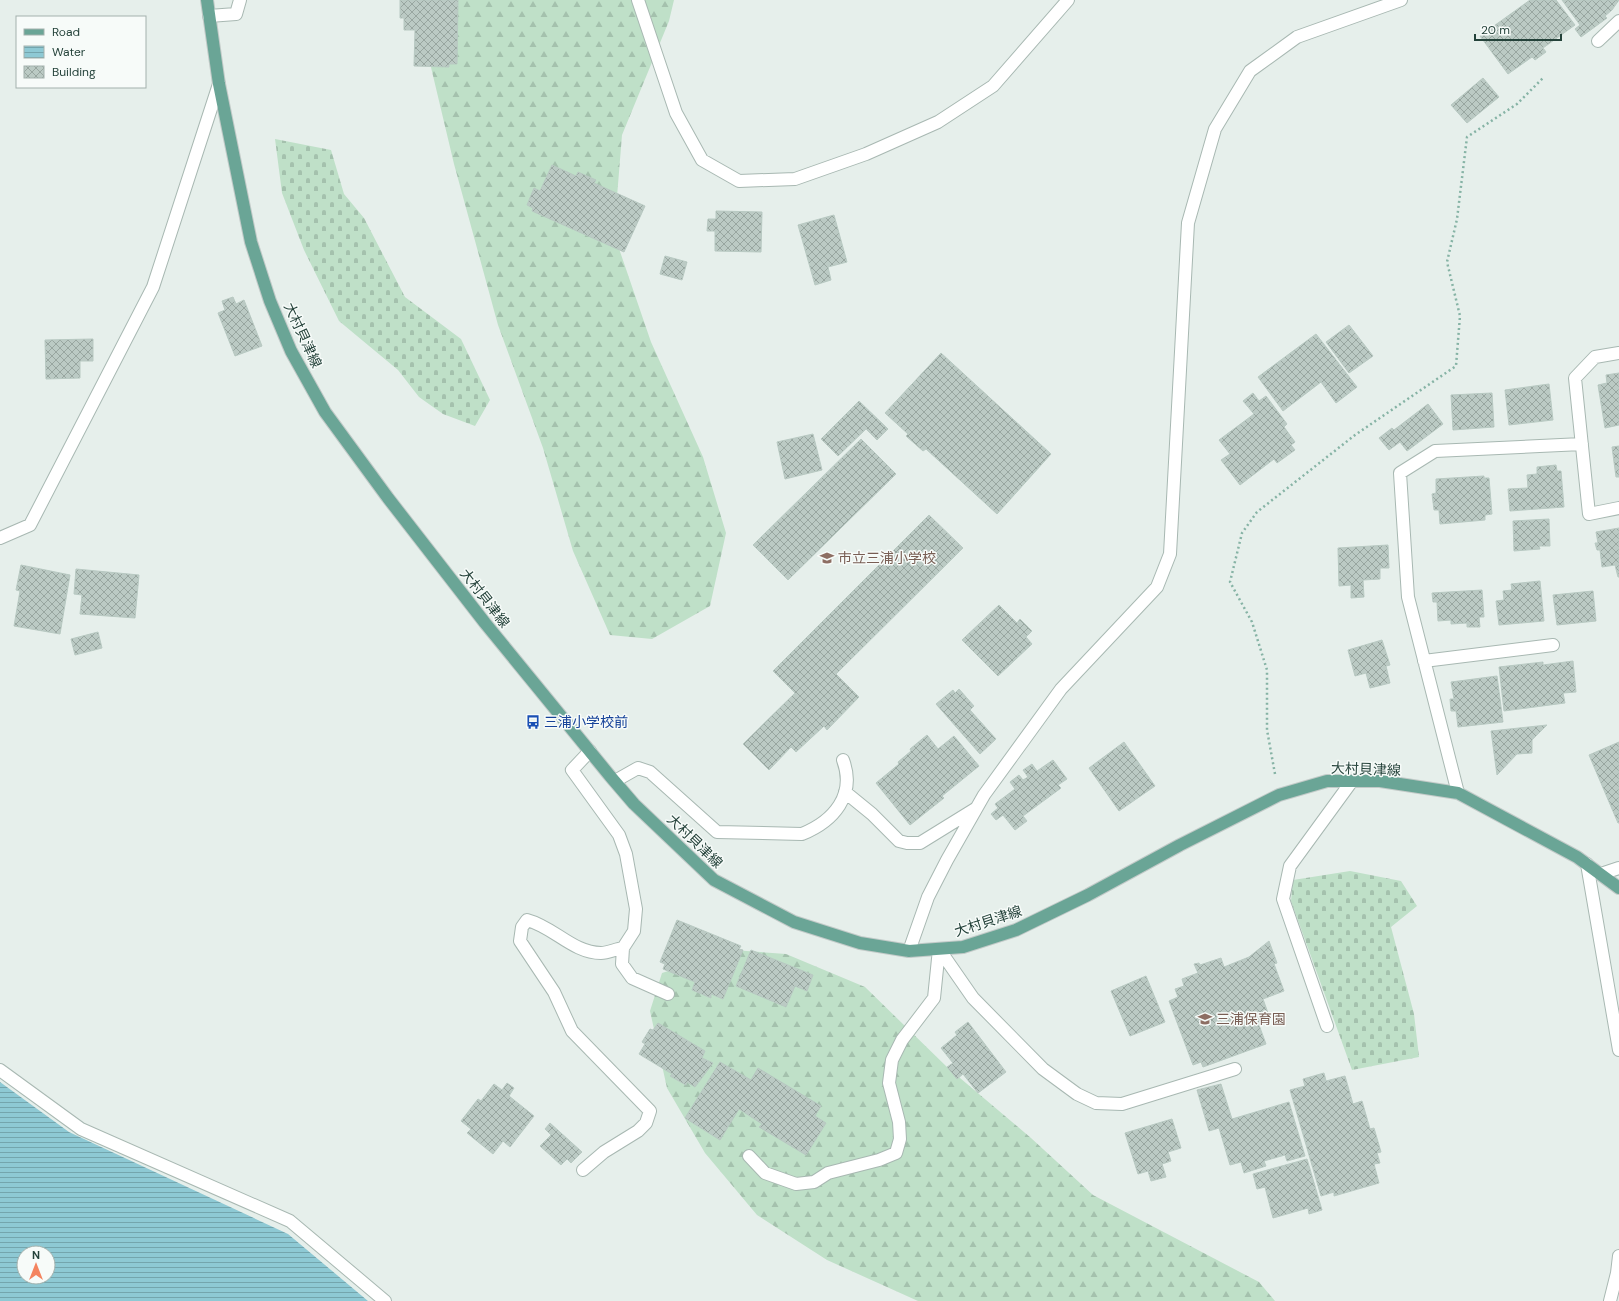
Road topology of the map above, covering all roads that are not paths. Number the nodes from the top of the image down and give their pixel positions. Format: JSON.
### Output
{"nodes":[{"id":1,"x":207,"y":0,"type":"edge"},
{"id":2,"x":240,"y":0,"type":"edge"},
{"id":3,"x":638,"y":0,"type":"edge"},
{"id":4,"x":1068,"y":0,"type":"edge"},
{"id":5,"x":1401,"y":0,"type":"edge"},
{"id":6,"x":209,"y":16,"type":"junction"},
{"id":7,"x":1619,"y":20,"type":"edge"},
{"id":8,"x":1598,"y":41,"type":"dead end"},
{"id":9,"x":219,"y":84,"type":"junction"},
{"id":10,"x":1619,"y":353,"type":"edge"},
{"id":11,"x":1582,"y":444,"type":"junction"},
{"id":12,"x":1619,"y":508,"type":"edge"},
{"id":13,"x":0,"y":538,"type":"edge"},
{"id":14,"x":1553,"y":645,"type":"dead end"},
{"id":15,"x":1424,"y":661,"type":"junction"},
{"id":16,"x":590,"y":751,"type":"junction"},
{"id":17,"x":843,"y":760,"type":"dead end"},
{"id":18,"x":615,"y":781,"type":"junction"},
{"id":19,"x":1352,"y":781,"type":"junction"},
{"id":20,"x":845,"y":792,"type":"junction"},
{"id":21,"x":1458,"y":793,"type":"junction"},
{"id":22,"x":976,"y":809,"type":"junction"},
{"id":23,"x":1588,"y":864,"type":"junction"},
{"id":24,"x":1619,"y":868,"type":"edge"},
{"id":25,"x":1601,"y":874,"type":"junction"},
{"id":26,"x":1619,"y":888,"type":"edge"},
{"id":27,"x":623,"y":948,"type":"junction"},
{"id":28,"x":939,"y":949,"type":"junction"},
{"id":29,"x":909,"y":951,"type":"junction"},
{"id":30,"x":668,"y":994,"type":"dead end"},
{"id":31,"x":1327,"y":1026,"type":"dead end"},
{"id":32,"x":1619,"y":1050,"type":"edge"},
{"id":33,"x":1234,"y":1069,"type":"dead end"},
{"id":34,"x":0,"y":1070,"type":"edge"},
{"id":35,"x":749,"y":1156,"type":"dead end"},
{"id":36,"x":583,"y":1170,"type":"dead end"},
{"id":37,"x":1619,"y":1256,"type":"edge"},
{"id":38,"x":1618,"y":1275,"type":"edge"},
{"id":39,"x":385,"y":1301,"type":"edge"},
{"id":40,"x":1610,"y":1301,"type":"edge"}],
"edges":[{"from":1,"to":6,"type":"main road","name":"大村貝津線"},
{"from":2,"to":6,"type":"street"},
{"from":3,"to":4,"type":"street"},
{"from":5,"to":22,"type":"street"},
{"from":6,"to":9,"type":"main road","name":"大村貝津線"},
{"from":7,"to":8,"type":"street"},
{"from":9,"to":13,"type":"street"},
{"from":9,"to":16,"type":"main road","name":"大村貝津線"},
{"from":10,"to":11,"type":"street"},
{"from":11,"to":12,"type":"street"},
{"from":11,"to":15,"type":"street"},
{"from":14,"to":15,"type":"street"},
{"from":15,"to":21,"type":"street"},
{"from":16,"to":18,"type":"main road","name":"大村貝津線"},
{"from":16,"to":27,"type":"street"},
{"from":17,"to":20,"type":"street"},
{"from":18,"to":20,"type":"street"},
{"from":18,"to":29,"type":"main road","name":"大村貝津線"},
{"from":19,"to":21,"type":"main road","name":"大村貝津線"},
{"from":19,"to":28,"type":"main road","name":"大村貝津線"},
{"from":19,"to":31,"type":"street"},
{"from":20,"to":22,"type":"street"},
{"from":21,"to":23,"type":"main road","name":"大村貝津線"},
{"from":22,"to":29,"type":"street"},
{"from":23,"to":25,"type":"main road","name":"大村貝津線"},
{"from":23,"to":32,"type":"street"},
{"from":24,"to":25,"type":"street"},
{"from":25,"to":26,"type":"main road","name":"大村貝津線"},
{"from":27,"to":30,"type":"street"},
{"from":27,"to":36,"type":"street"},
{"from":28,"to":29,"type":"main road","name":"大村貝津線"},
{"from":28,"to":33,"type":"street"},
{"from":28,"to":35,"type":"street"},
{"from":34,"to":39,"type":"street"},
{"from":37,"to":38,"type":"street"},
{"from":38,"to":40,"type":"street"}]}
